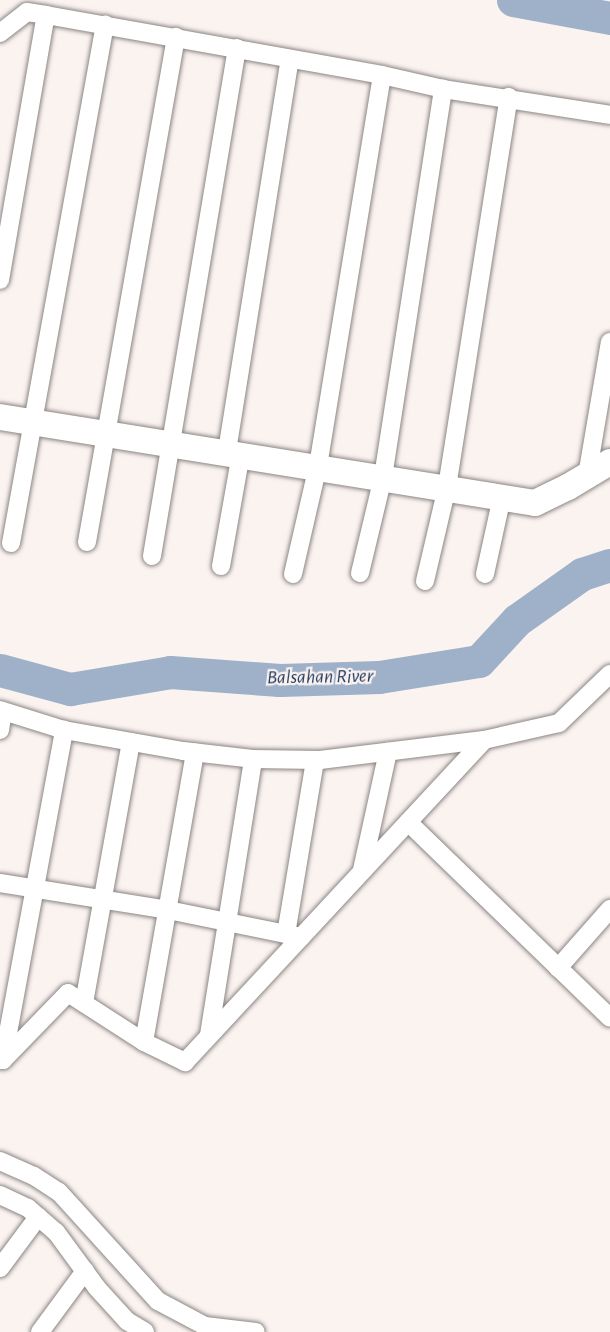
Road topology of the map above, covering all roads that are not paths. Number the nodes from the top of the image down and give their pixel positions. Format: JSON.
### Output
{"nodes":[{"id":1,"x":46,"y":15,"type":"junction"},
{"id":2,"x":105,"y":24,"type":"junction"},
{"id":3,"x":0,"y":33,"type":"edge"},
{"id":4,"x":176,"y":37,"type":"junction"},
{"id":5,"x":237,"y":48,"type":"junction"},
{"id":6,"x":290,"y":59,"type":"junction"},
{"id":7,"x":382,"y":75,"type":"junction"},
{"id":8,"x":443,"y":89,"type":"junction"},
{"id":9,"x":509,"y":97,"type":"junction"},
{"id":10,"x":610,"y":115,"type":"edge"},
{"id":11,"x":6,"y":210,"type":"edge"},
{"id":12,"x":0,"y":280,"type":"edge"},
{"id":13,"x":610,"y":342,"type":"edge"},
{"id":14,"x":606,"y":393,"type":"edge"},
{"id":15,"x":0,"y":417,"type":"edge"},
{"id":16,"x":34,"y":423,"type":"junction"},
{"id":17,"x":105,"y":433,"type":"junction"},
{"id":18,"x":171,"y":443,"type":"junction"},
{"id":19,"x":234,"y":453,"type":"junction"},
{"id":20,"x":610,"y":462,"type":"edge"},
{"id":21,"x":318,"y":466,"type":"junction"},
{"id":22,"x":587,"y":476,"type":"junction"},
{"id":23,"x":383,"y":477,"type":"junction"},
{"id":24,"x":447,"y":487,"type":"junction"},
{"id":25,"x":502,"y":497,"type":"junction"},
{"id":26,"x":87,"y":542,"type":"dead end"},
{"id":27,"x":11,"y":543,"type":"dead end"},
{"id":28,"x":152,"y":556,"type":"dead end"},
{"id":29,"x":221,"y":566,"type":"dead end"},
{"id":30,"x":360,"y":573,"type":"dead end"},
{"id":31,"x":293,"y":574,"type":"dead end"},
{"id":32,"x":485,"y":574,"type":"dead end"},
{"id":33,"x":425,"y":581,"type":"dead end"},
{"id":34,"x":610,"y":674,"type":"edge"},
{"id":35,"x":2,"y":710,"type":"edge"},
{"id":36,"x":0,"y":730,"type":"edge"},
{"id":37,"x":64,"y":730,"type":"junction"},
{"id":38,"x":484,"y":740,"type":"junction"},
{"id":39,"x":131,"y":742,"type":"junction"},
{"id":40,"x":195,"y":752,"type":"junction"},
{"id":41,"x":388,"y":752,"type":"junction"},
{"id":42,"x":253,"y":759,"type":"junction"},
{"id":43,"x":315,"y":760,"type":"junction"},
{"id":44,"x":408,"y":822,"type":"junction"},
{"id":45,"x":362,"y":872,"type":"junction"},
{"id":46,"x":0,"y":884,"type":"edge"},
{"id":47,"x":35,"y":888,"type":"junction"},
{"id":48,"x":103,"y":899,"type":"junction"},
{"id":49,"x":610,"y":909,"type":"edge"},
{"id":50,"x":168,"y":910,"type":"junction"},
{"id":51,"x":229,"y":922,"type":"junction"},
{"id":52,"x":294,"y":936,"type":"junction"},
{"id":53,"x":558,"y":968,"type":"junction"},
{"id":54,"x":84,"y":1003,"type":"junction"},
{"id":55,"x":610,"y":1018,"type":"edge"},
{"id":56,"x":209,"y":1036,"type":"junction"},
{"id":57,"x":144,"y":1042,"type":"junction"},
{"id":58,"x":2,"y":1060,"type":"edge"},
{"id":59,"x":0,"y":1161,"type":"edge"},
{"id":60,"x":0,"y":1195,"type":"edge"},
{"id":61,"x":38,"y":1217,"type":"junction"},
{"id":62,"x":0,"y":1268,"type":"edge"},
{"id":63,"x":86,"y":1271,"type":"junction"},
{"id":64,"x":123,"y":1326,"type":"edge"},
{"id":65,"x":40,"y":1332,"type":"edge"},
{"id":66,"x":145,"y":1332,"type":"edge"},
{"id":67,"x":256,"y":1332,"type":"edge"}],
"edges":[{"from":1,"to":2,"type":"street"},
{"from":1,"to":3,"type":"street"},
{"from":1,"to":11,"type":"street"},
{"from":2,"to":4,"type":"street"},
{"from":2,"to":16,"type":"street"},
{"from":4,"to":5,"type":"street"},
{"from":4,"to":17,"type":"street"},
{"from":5,"to":6,"type":"street"},
{"from":5,"to":18,"type":"street"},
{"from":6,"to":7,"type":"street"},
{"from":6,"to":19,"type":"street"},
{"from":7,"to":8,"type":"street"},
{"from":7,"to":21,"type":"street"},
{"from":8,"to":9,"type":"street"},
{"from":8,"to":23,"type":"street"},
{"from":9,"to":10,"type":"street"},
{"from":9,"to":24,"type":"street"},
{"from":11,"to":12,"type":"street"},
{"from":13,"to":14,"type":"street"},
{"from":14,"to":22,"type":"street"},
{"from":15,"to":16,"type":"street"},
{"from":16,"to":17,"type":"street"},
{"from":16,"to":27,"type":"street"},
{"from":17,"to":18,"type":"street"},
{"from":17,"to":26,"type":"street"},
{"from":18,"to":19,"type":"street"},
{"from":18,"to":28,"type":"street"},
{"from":19,"to":21,"type":"street"},
{"from":19,"to":29,"type":"street"},
{"from":20,"to":22,"type":"street"},
{"from":21,"to":23,"type":"street"},
{"from":21,"to":31,"type":"street"},
{"from":22,"to":25,"type":"street"},
{"from":23,"to":24,"type":"street"},
{"from":23,"to":30,"type":"street"},
{"from":24,"to":25,"type":"street"},
{"from":24,"to":33,"type":"street"},
{"from":25,"to":32,"type":"street"},
{"from":34,"to":38,"type":"street"},
{"from":35,"to":36,"type":"street"},
{"from":35,"to":37,"type":"street"},
{"from":37,"to":39,"type":"street"},
{"from":37,"to":47,"type":"street"},
{"from":38,"to":41,"type":"street"},
{"from":38,"to":44,"type":"street"},
{"from":39,"to":40,"type":"street"},
{"from":39,"to":48,"type":"street"},
{"from":40,"to":42,"type":"street"},
{"from":40,"to":50,"type":"street"},
{"from":41,"to":43,"type":"street"},
{"from":41,"to":45,"type":"street"},
{"from":42,"to":43,"type":"street"},
{"from":42,"to":51,"type":"street"},
{"from":43,"to":52,"type":"street"},
{"from":44,"to":45,"type":"street"},
{"from":44,"to":53,"type":"street"},
{"from":45,"to":52,"type":"street"},
{"from":46,"to":47,"type":"street"},
{"from":47,"to":48,"type":"street"},
{"from":47,"to":58,"type":"street"},
{"from":48,"to":50,"type":"street"},
{"from":48,"to":54,"type":"street"},
{"from":49,"to":53,"type":"street"},
{"from":50,"to":51,"type":"street"},
{"from":50,"to":57,"type":"street"},
{"from":51,"to":52,"type":"street"},
{"from":51,"to":56,"type":"street"},
{"from":52,"to":56,"type":"street"},
{"from":53,"to":55,"type":"street"},
{"from":54,"to":57,"type":"street"},
{"from":54,"to":58,"type":"street"},
{"from":56,"to":57,"type":"street"},
{"from":59,"to":67,"type":"street"},
{"from":60,"to":61,"type":"street"},
{"from":61,"to":62,"type":"street"},
{"from":61,"to":63,"type":"street"},
{"from":63,"to":64,"type":"street"},
{"from":63,"to":65,"type":"street"},
{"from":64,"to":66,"type":"street"}]}
